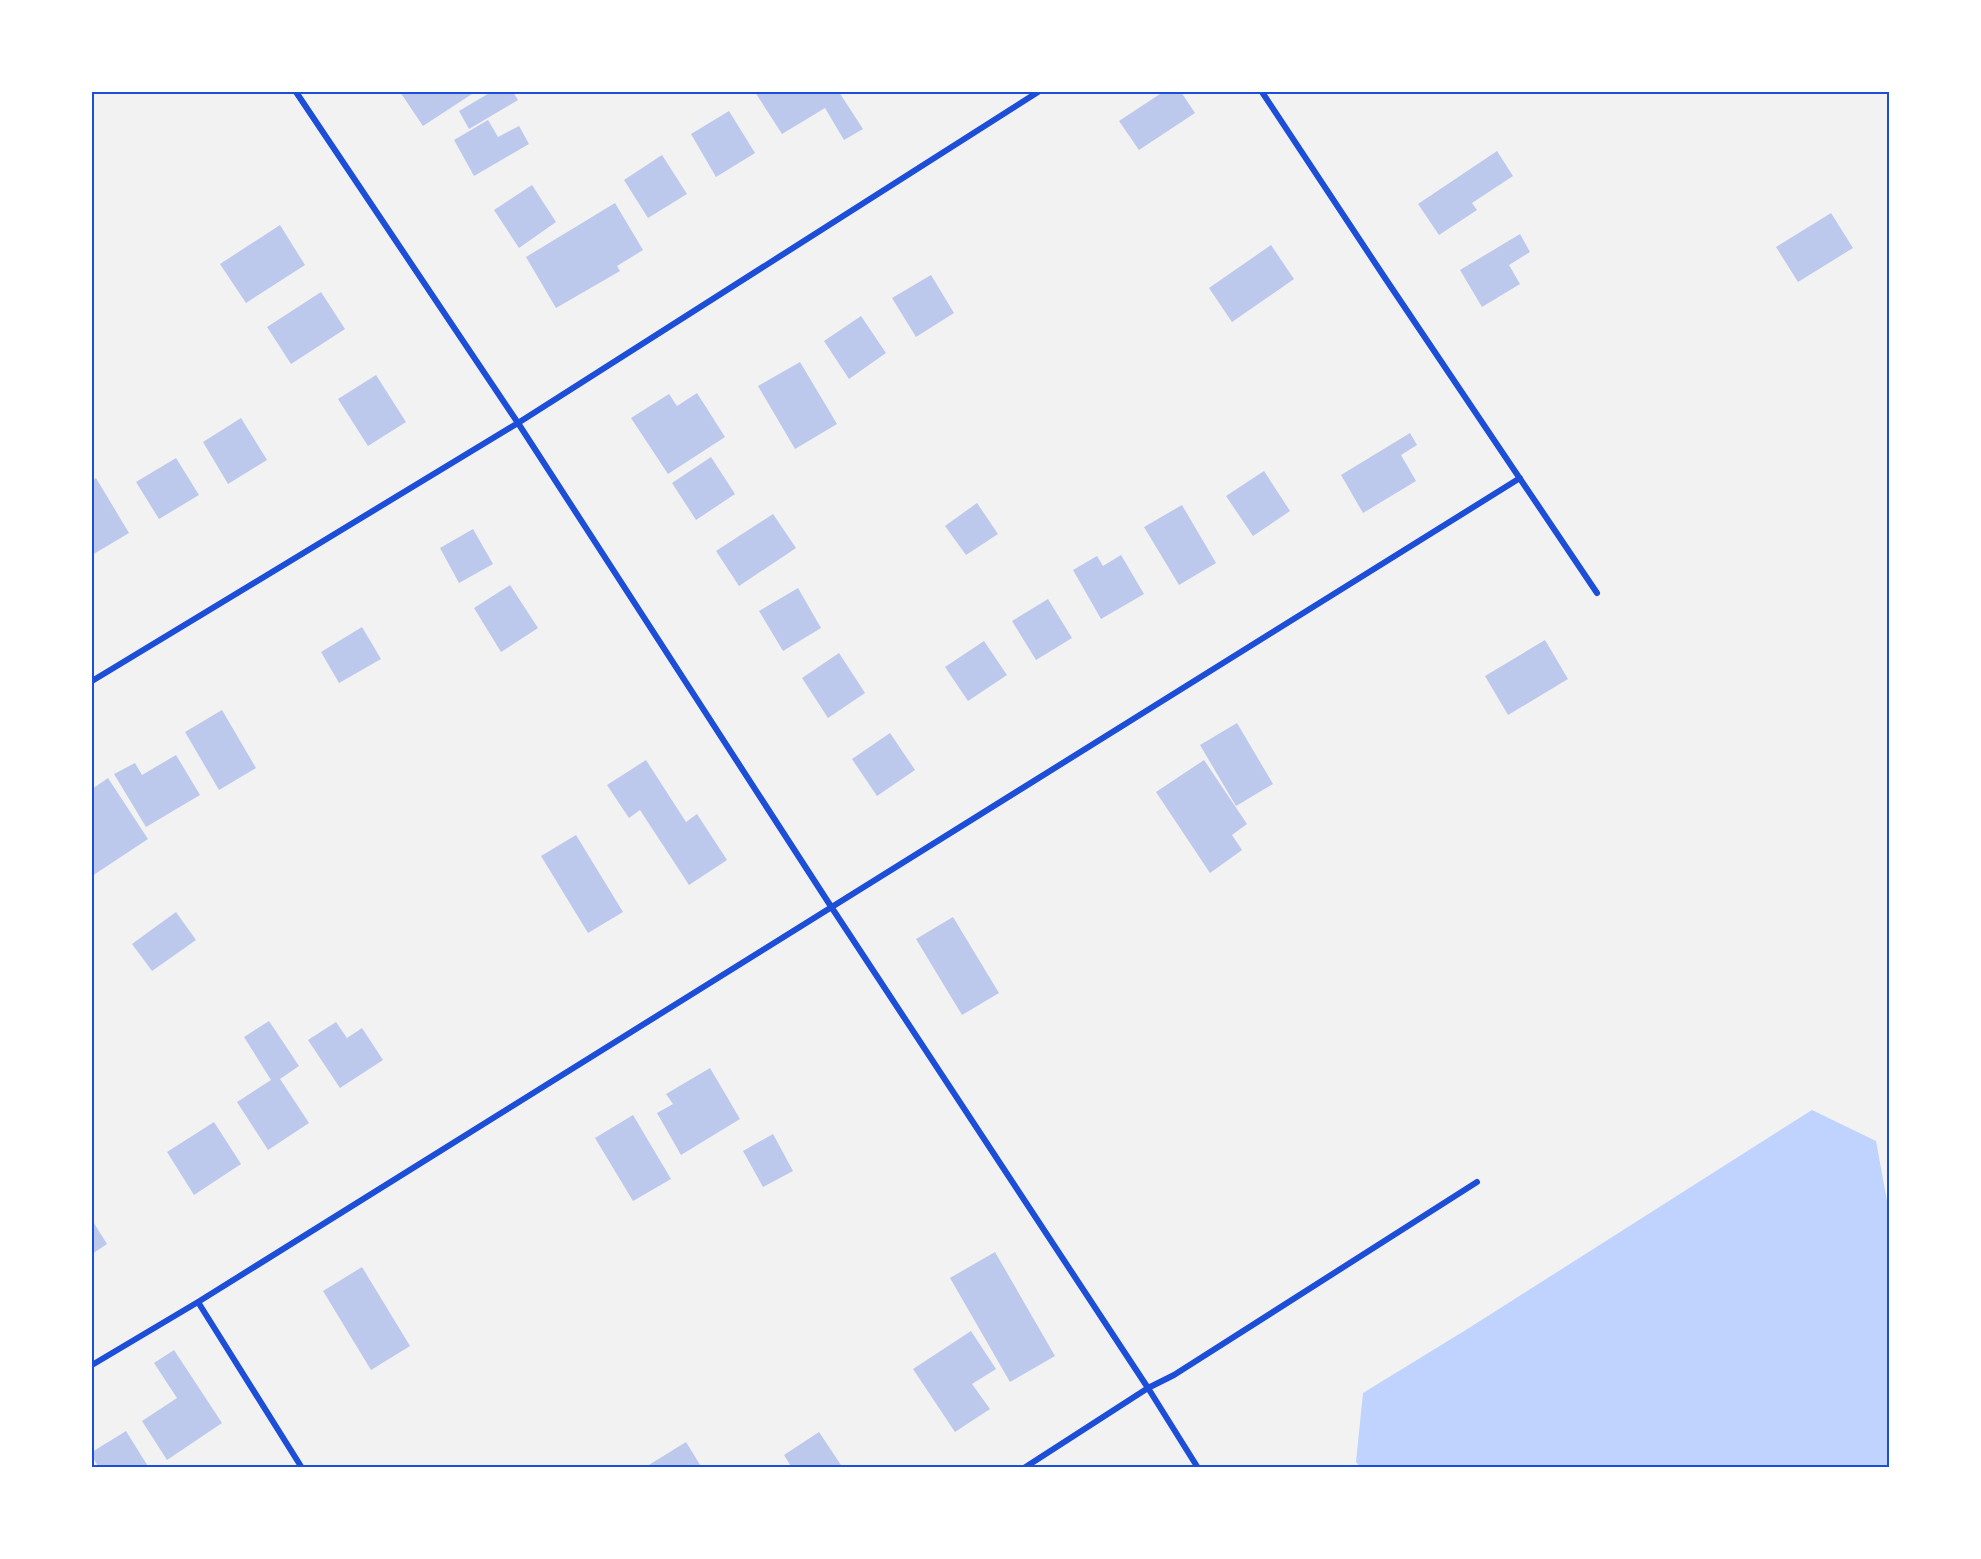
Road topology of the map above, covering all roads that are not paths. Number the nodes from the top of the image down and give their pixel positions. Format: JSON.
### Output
{"nodes":[{"id":1,"x":296,"y":92,"type":"edge"},
{"id":2,"x":1038,"y":92,"type":"edge"},
{"id":3,"x":1263,"y":92,"type":"edge"},
{"id":4,"x":518,"y":423,"type":"junction"},
{"id":5,"x":1520,"y":478,"type":"junction"},
{"id":6,"x":1597,"y":593,"type":"dead end"},
{"id":7,"x":92,"y":681,"type":"edge"},
{"id":8,"x":832,"y":908,"type":"junction"},
{"id":9,"x":1477,"y":1182,"type":"dead end"},
{"id":10,"x":198,"y":1302,"type":"junction"},
{"id":11,"x":92,"y":1365,"type":"edge"},
{"id":12,"x":1148,"y":1388,"type":"junction"},
{"id":13,"x":302,"y":1467,"type":"edge"},
{"id":14,"x":1024,"y":1467,"type":"edge"},
{"id":15,"x":1198,"y":1467,"type":"edge"}],
"edges":[{"from":1,"to":4,"type":"street"},
{"from":2,"to":4,"type":"street"},
{"from":3,"to":5,"type":"street"},
{"from":4,"to":7,"type":"street"},
{"from":4,"to":8,"type":"street"},
{"from":5,"to":6,"type":"street"},
{"from":5,"to":8,"type":"street"},
{"from":8,"to":10,"type":"street"},
{"from":8,"to":12,"type":"street"},
{"from":9,"to":12,"type":"street"},
{"from":10,"to":11,"type":"street"},
{"from":10,"to":13,"type":"street"},
{"from":12,"to":14,"type":"street"},
{"from":12,"to":15,"type":"street"}]}
